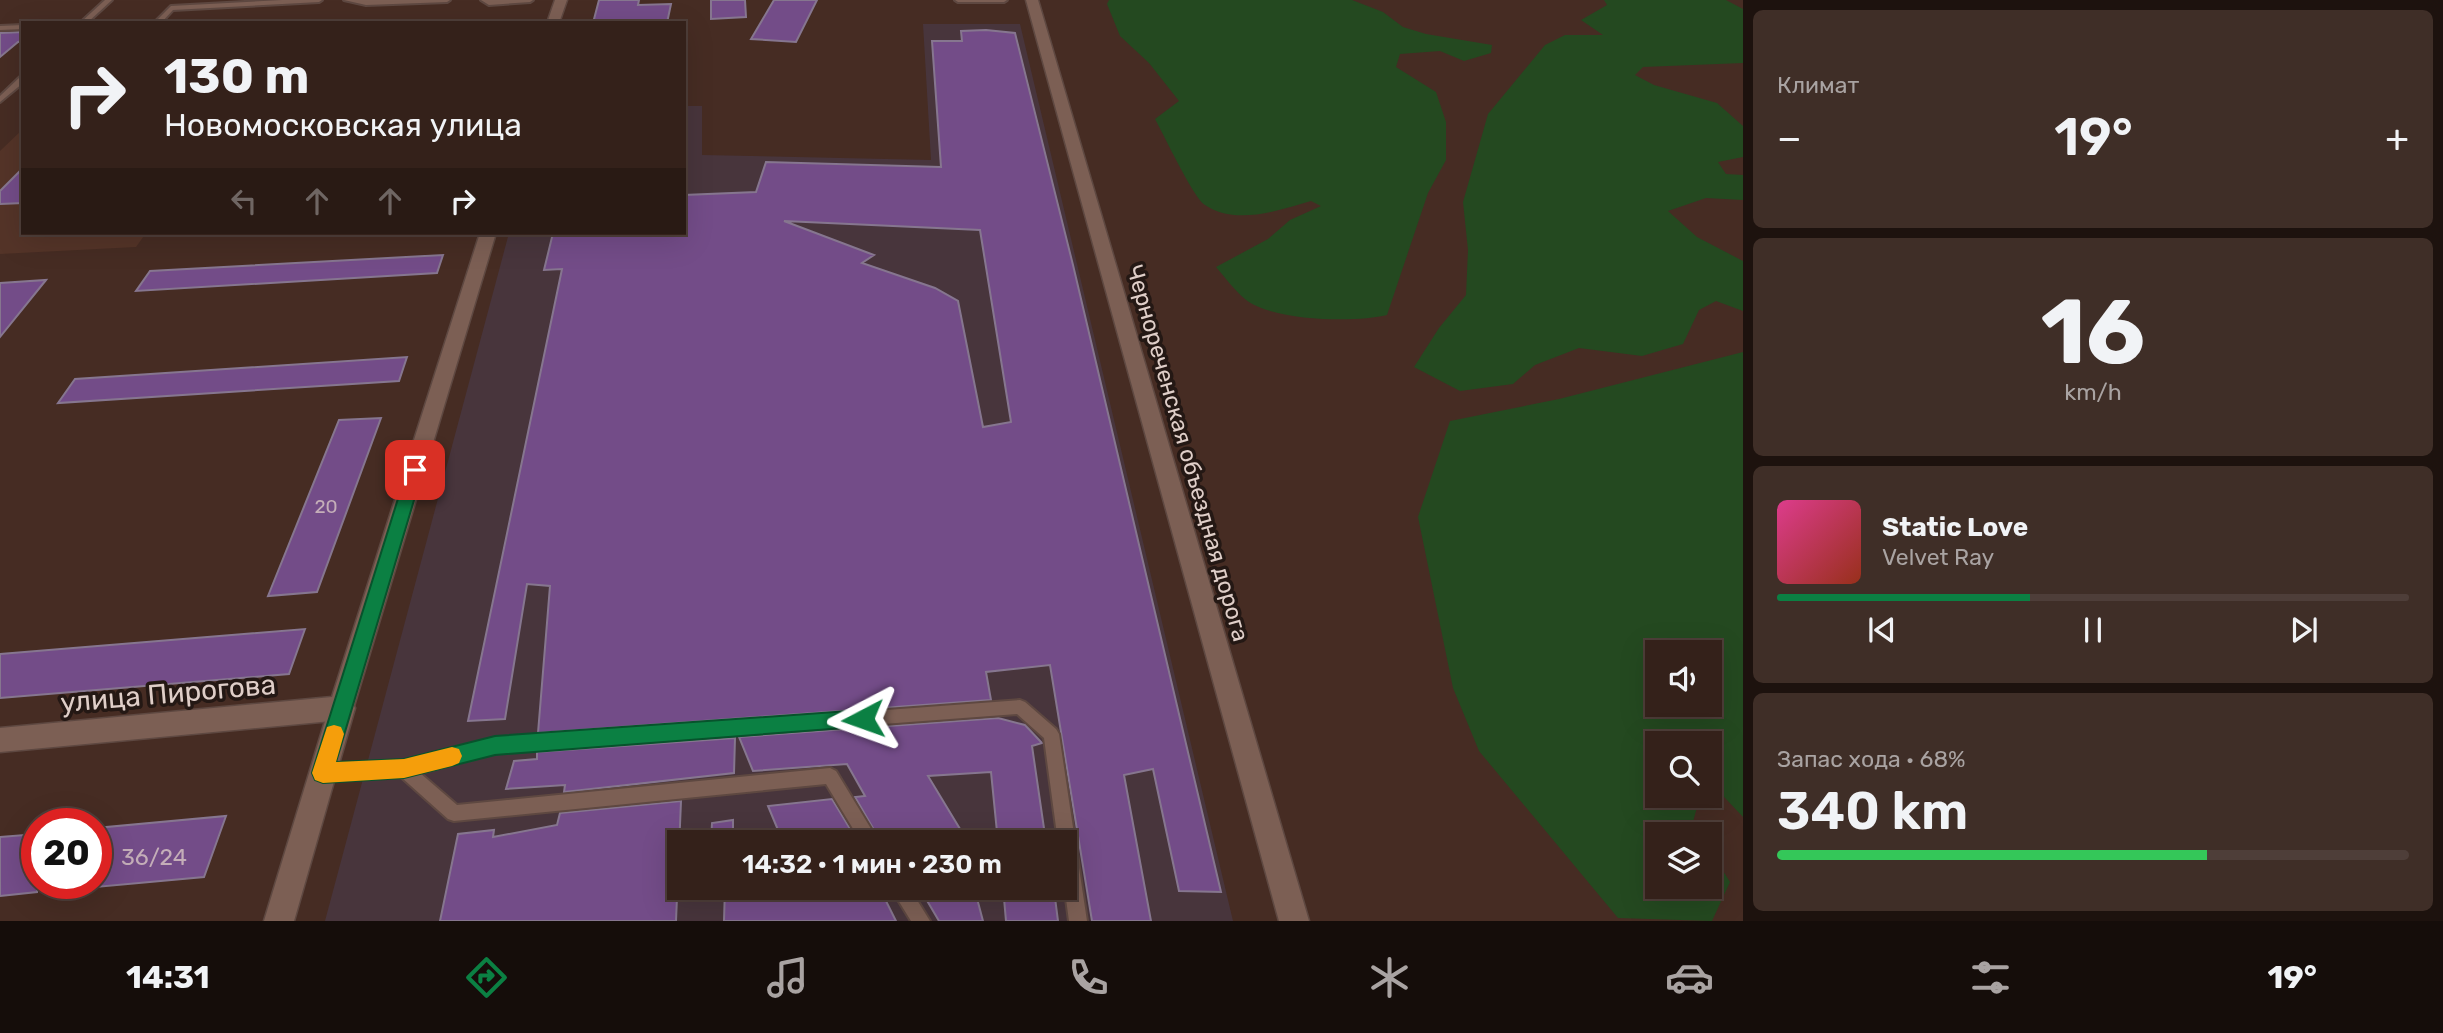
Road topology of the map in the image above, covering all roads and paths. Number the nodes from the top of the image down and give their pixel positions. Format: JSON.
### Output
{"nodes":[{"id":1,"x":109,"y":0,"type":"edge"},
{"id":2,"x":319,"y":0,"type":"edge"},
{"id":3,"x":347,"y":0,"type":"edge"},
{"id":4,"x":447,"y":0,"type":"edge"},
{"id":5,"x":484,"y":0,"type":"edge"},
{"id":6,"x":530,"y":0,"type":"edge"},
{"id":7,"x":561,"y":0,"type":"edge"},
{"id":8,"x":958,"y":0,"type":"edge"},
{"id":9,"x":1004,"y":0,"type":"edge"},
{"id":10,"x":1032,"y":0,"type":"edge"},
{"id":11,"x":85,"y":21,"type":"edge"},
{"id":12,"x":158,"y":21,"type":"edge"},
{"id":13,"x":554,"y":21,"type":"edge"},
{"id":14,"x":21,"y":27,"type":"edge"},
{"id":15,"x":0,"y":28,"type":"edge"},
{"id":16,"x":21,"y":81,"type":"edge"},
{"id":17,"x":0,"y":100,"type":"edge"},
{"id":18,"x":487,"y":235,"type":"edge"},
{"id":19,"x":342,"y":708,"type":"junction"},
{"id":20,"x":0,"y":740,"type":"edge"},
{"id":21,"x":404,"y":768,"type":"junction"},
{"id":22,"x":323,"y":773,"type":"junction"},
{"id":23,"x":864,"y":830,"type":"edge"},
{"id":24,"x":908,"y":900,"type":"edge"},
{"id":25,"x":279,"y":921,"type":"edge"},
{"id":26,"x":921,"y":921,"type":"edge"},
{"id":27,"x":1078,"y":921,"type":"edge"},
{"id":28,"x":1294,"y":921,"type":"edge"}],
"edges":[{"from":1,"to":11,"type":"lane"},
{"from":2,"to":12,"type":"lane"},
{"from":3,"to":4,"type":"lane"},
{"from":5,"to":6,"type":"lane"},
{"from":7,"to":13,"type":"main road"},
{"from":8,"to":9,"type":"lane"},
{"from":10,"to":28,"type":"main road","name":"Чернореченская объездная дорога"},
{"from":14,"to":15,"type":"lane"},
{"from":16,"to":17,"type":"lane"},
{"from":18,"to":19,"type":"main road"},
{"from":19,"to":20,"type":"main road","name":"улица Пирогова"},
{"from":19,"to":22,"type":"main road"},
{"from":21,"to":22,"type":"lane"},
{"from":21,"to":23,"type":"lane"},
{"from":21,"to":27,"type":"lane"},
{"from":22,"to":25,"type":"main road"},
{"from":24,"to":26,"type":"lane"}]}
